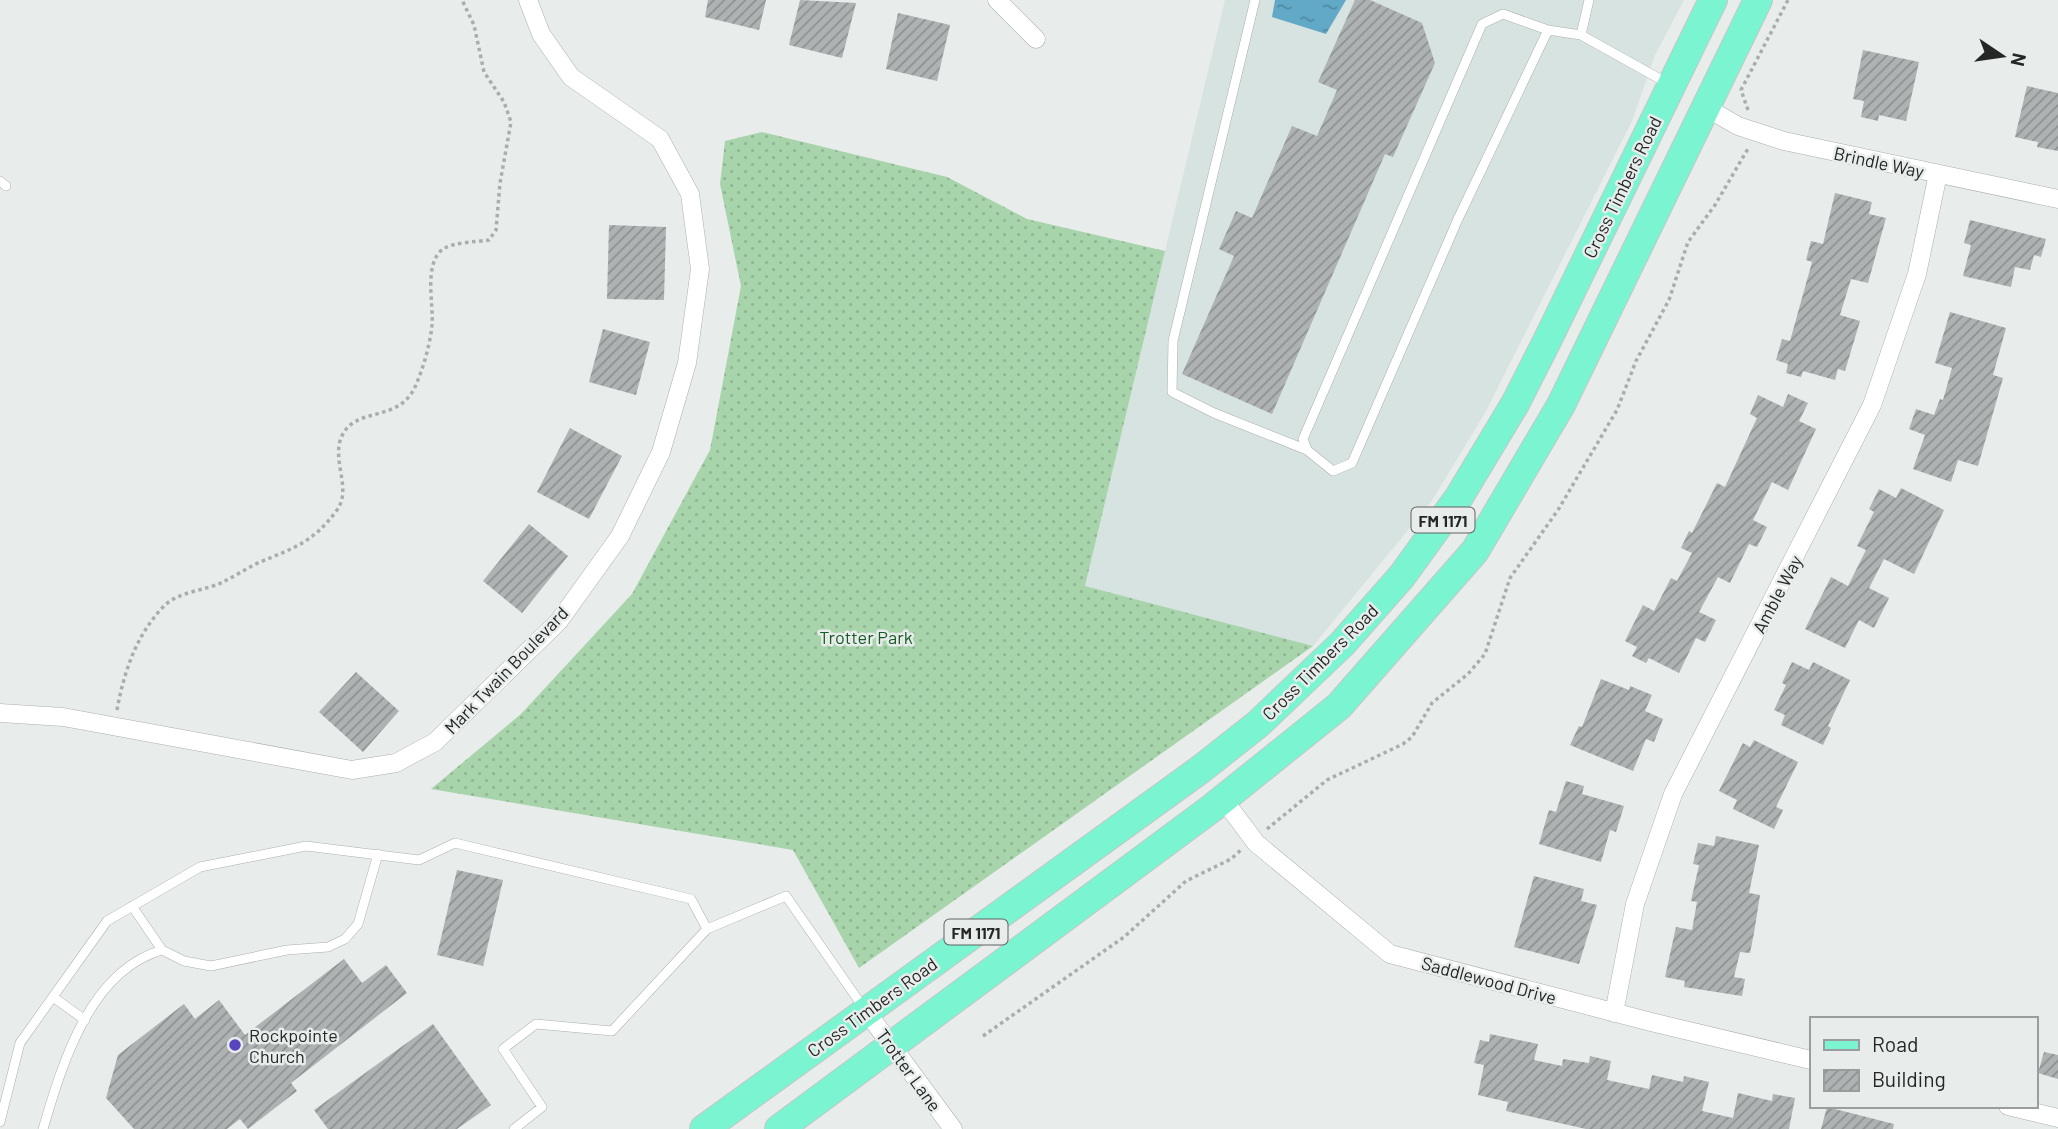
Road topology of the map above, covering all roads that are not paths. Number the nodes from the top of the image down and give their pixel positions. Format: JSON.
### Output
{"nodes":[{"id":1,"x":528,"y":0,"type":"edge"},
{"id":2,"x":997,"y":0,"type":"edge"},
{"id":3,"x":1255,"y":0,"type":"edge"},
{"id":4,"x":1590,"y":0,"type":"edge"},
{"id":5,"x":1713,"y":0,"type":"edge"},
{"id":6,"x":1758,"y":0,"type":"edge"},
{"id":7,"x":1548,"y":30,"type":"junction"},
{"id":8,"x":1581,"y":35,"type":"junction"},
{"id":9,"x":1036,"y":39,"type":"dead end"},
{"id":10,"x":1671,"y":85,"type":"junction"},
{"id":11,"x":1706,"y":107,"type":"junction"},
{"id":12,"x":1938,"y":174,"type":"junction"},
{"id":13,"x":2058,"y":199,"type":"edge"},
{"id":14,"x":1307,"y":450,"type":"junction"},
{"id":15,"x":3,"y":712,"type":"edge"},
{"id":16,"x":1223,"y":799,"type":"junction"},
{"id":17,"x":377,"y":854,"type":"junction"},
{"id":18,"x":132,"y":906,"type":"junction"},
{"id":19,"x":707,"y":929,"type":"junction"},
{"id":20,"x":162,"y":950,"type":"junction"},
{"id":21,"x":53,"y":997,"type":"junction"},
{"id":22,"x":866,"y":1011,"type":"junction"},
{"id":23,"x":1614,"y":1013,"type":"junction"},
{"id":24,"x":85,"y":1020,"type":"junction"},
{"id":25,"x":891,"y":1047,"type":"junction"},
{"id":26,"x":1810,"y":1060,"type":"edge"},
{"id":27,"x":2016,"y":1108,"type":"edge"},
{"id":28,"x":2058,"y":1118,"type":"edge"},
{"id":29,"x":0,"y":1122,"type":"edge"},
{"id":30,"x":43,"y":1129,"type":"edge"},
{"id":31,"x":514,"y":1129,"type":"edge"},
{"id":32,"x":704,"y":1129,"type":"edge"},
{"id":33,"x":779,"y":1129,"type":"edge"},
{"id":34,"x":953,"y":1129,"type":"edge"}],
"edges":[{"from":1,"to":15,"type":"street","name":"Mark Twain Boulevard"},
{"from":2,"to":9,"type":"street"},
{"from":3,"to":14,"type":"lane"},
{"from":4,"to":8,"type":"lane"},
{"from":5,"to":10,"type":"main road","name":"Cross Timbers Road","number":"FM 1171"},
{"from":6,"to":11,"type":"main road","number":"FM 1171"},
{"from":7,"to":8,"type":"lane"},
{"from":7,"to":14,"type":"lane"},
{"from":7,"to":14,"type":"lane"},
{"from":8,"to":10,"type":"lane"},
{"from":10,"to":11,"type":"main road"},
{"from":10,"to":22,"type":"main road","name":"Cross Timbers Road","number":"FM 1171"},
{"from":11,"to":12,"type":"street","name":"Brindle Way"},
{"from":11,"to":16,"type":"main road","number":"FM 1171"},
{"from":12,"to":13,"type":"street","name":"Brindle Way"},
{"from":12,"to":23,"type":"street","name":"Amble Way"},
{"from":16,"to":23,"type":"street","name":"Saddlewood Drive"},
{"from":16,"to":25,"type":"main road","number":"FM 1171"},
{"from":17,"to":18,"type":"lane"},
{"from":17,"to":19,"type":"lane"},
{"from":17,"to":20,"type":"lane"},
{"from":18,"to":20,"type":"lane"},
{"from":18,"to":21,"type":"lane"},
{"from":19,"to":22,"type":"lane"},
{"from":19,"to":31,"type":"lane"},
{"from":20,"to":24,"type":"lane"},
{"from":21,"to":24,"type":"lane"},
{"from":21,"to":29,"type":"lane"},
{"from":22,"to":25,"type":"street","name":"Trotter Lane"},
{"from":22,"to":32,"type":"main road","name":"Cross Timbers Road","number":"FM 1171"},
{"from":23,"to":26,"type":"street","name":"Saddlewood Drive"},
{"from":24,"to":30,"type":"lane"},
{"from":25,"to":33,"type":"main road","number":"FM 1171"},
{"from":25,"to":34,"type":"street","name":"Trotter Lane"},
{"from":27,"to":28,"type":"street"}]}
